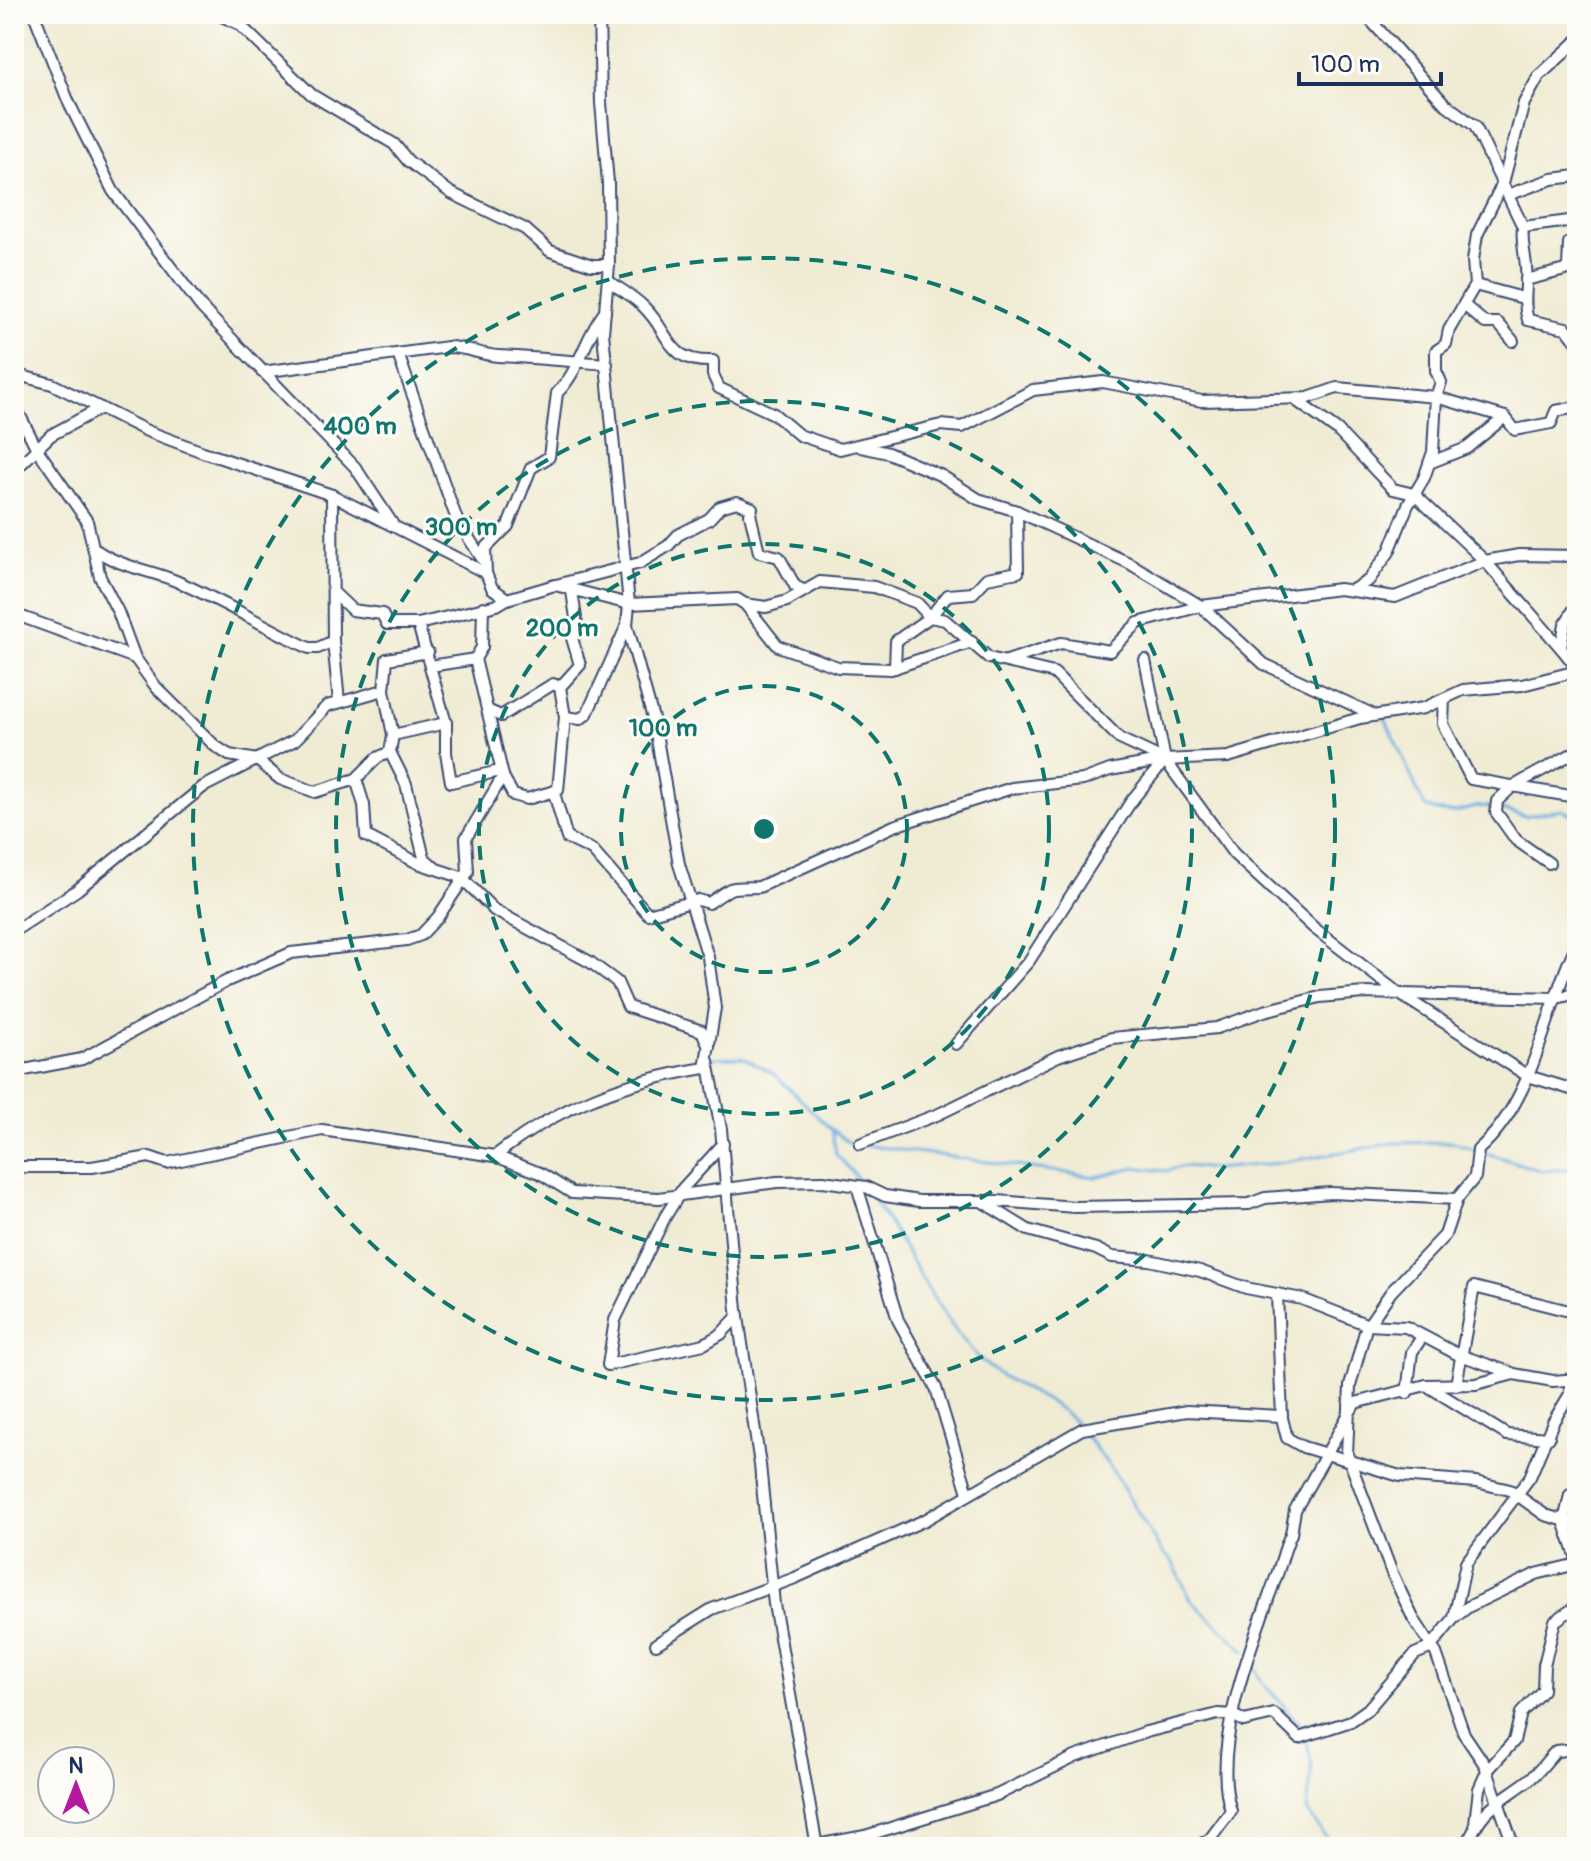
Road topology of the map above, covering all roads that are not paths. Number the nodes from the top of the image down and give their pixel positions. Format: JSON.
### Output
{"nodes":[{"id":1,"x":34,"y":14,"type":"edge"},
{"id":2,"x":217,"y":14,"type":"edge"},
{"id":3,"x":599,"y":14,"type":"edge"},
{"id":4,"x":1365,"y":14,"type":"edge"},
{"id":5,"x":1577,"y":41,"type":"edge"},
{"id":6,"x":14,"y":162,"type":"edge"},
{"id":7,"x":1577,"y":176,"type":"edge"},
{"id":8,"x":14,"y":180,"type":"edge"},
{"id":9,"x":1503,"y":183,"type":"junction"},
{"id":10,"x":1510,"y":194,"type":"junction"},
{"id":11,"x":1577,"y":220,"type":"edge"},
{"id":12,"x":1523,"y":227,"type":"junction"},
{"id":13,"x":1569,"y":243,"type":"dead end"},
{"id":14,"x":609,"y":265,"type":"junction"},
{"id":15,"x":1572,"y":267,"type":"edge"},
{"id":16,"x":1526,"y":280,"type":"junction"},
{"id":17,"x":608,"y":281,"type":"junction"},
{"id":18,"x":1475,"y":285,"type":"junction"},
{"id":19,"x":1523,"y":298,"type":"junction"},
{"id":20,"x":1464,"y":305,"type":"junction"},
{"id":21,"x":608,"y":308,"type":"junction"},
{"id":22,"x":1513,"y":341,"type":"dead end"},
{"id":23,"x":1577,"y":342,"type":"edge"},
{"id":24,"x":398,"y":354,"type":"junction"},
{"id":25,"x":578,"y":361,"type":"junction"},
{"id":26,"x":607,"y":364,"type":"junction"},
{"id":27,"x":262,"y":372,"type":"junction"},
{"id":28,"x":14,"y":374,"type":"edge"},
{"id":29,"x":1436,"y":397,"type":"junction"},
{"id":30,"x":1294,"y":399,"type":"junction"},
{"id":31,"x":14,"y":404,"type":"edge"},
{"id":32,"x":1577,"y":407,"type":"edge"},
{"id":33,"x":101,"y":408,"type":"junction"},
{"id":34,"x":1505,"y":417,"type":"junction"},
{"id":35,"x":857,"y":446,"type":"junction"},
{"id":36,"x":37,"y":449,"type":"junction"},
{"id":37,"x":1429,"y":463,"type":"junction"},
{"id":38,"x":14,"y":471,"type":"edge"},
{"id":39,"x":1414,"y":494,"type":"junction"},
{"id":40,"x":332,"y":495,"type":"junction"},
{"id":41,"x":1017,"y":511,"type":"junction"},
{"id":42,"x":394,"y":525,"type":"junction"},
{"id":43,"x":96,"y":550,"type":"junction"},
{"id":44,"x":1577,"y":556,"type":"edge"},
{"id":45,"x":483,"y":560,"type":"junction"},
{"id":46,"x":1485,"y":561,"type":"junction"},
{"id":47,"x":623,"y":568,"type":"junction"},
{"id":48,"x":486,"y":573,"type":"junction"},
{"id":49,"x":555,"y":585,"type":"junction"},
{"id":50,"x":1354,"y":589,"type":"junction"},
{"id":51,"x":803,"y":590,"type":"junction"},
{"id":52,"x":572,"y":591,"type":"junction"},
{"id":53,"x":333,"y":592,"type":"junction"},
{"id":54,"x":507,"y":599,"type":"junction"},
{"id":55,"x":629,"y":604,"type":"junction"},
{"id":56,"x":745,"y":604,"type":"junction"},
{"id":57,"x":1577,"y":604,"type":"edge"},
{"id":58,"x":1201,"y":606,"type":"junction"},
{"id":59,"x":483,"y":607,"type":"junction"},
{"id":60,"x":14,"y":614,"type":"edge"},
{"id":61,"x":930,"y":617,"type":"junction"},
{"id":62,"x":418,"y":624,"type":"junction"},
{"id":63,"x":627,"y":625,"type":"junction"},
{"id":64,"x":333,"y":641,"type":"junction"},
{"id":65,"x":972,"y":642,"type":"junction"},
{"id":66,"x":1561,"y":648,"type":"junction"},
{"id":67,"x":428,"y":652,"type":"junction"},
{"id":68,"x":135,"y":658,"type":"junction"},
{"id":69,"x":475,"y":659,"type":"junction"},
{"id":70,"x":1145,"y":660,"type":"dead end"},
{"id":71,"x":1005,"y":661,"type":"junction"},
{"id":72,"x":430,"y":666,"type":"junction"},
{"id":73,"x":895,"y":668,"type":"junction"},
{"id":74,"x":1577,"y":670,"type":"edge"},
{"id":75,"x":560,"y":687,"type":"junction"},
{"id":76,"x":384,"y":690,"type":"junction"},
{"id":77,"x":1444,"y":699,"type":"junction"},
{"id":78,"x":339,"y":702,"type":"junction"},
{"id":79,"x":487,"y":710,"type":"junction"},
{"id":80,"x":1376,"y":714,"type":"junction"},
{"id":81,"x":565,"y":717,"type":"junction"},
{"id":82,"x":446,"y":723,"type":"junction"},
{"id":83,"x":393,"y":735,"type":"junction"},
{"id":84,"x":1577,"y":751,"type":"edge"},
{"id":85,"x":390,"y":752,"type":"junction"},
{"id":86,"x":257,"y":760,"type":"junction"},
{"id":87,"x":1165,"y":760,"type":"junction"},
{"id":88,"x":502,"y":774,"type":"junction"},
{"id":89,"x":356,"y":779,"type":"junction"},
{"id":90,"x":1512,"y":787,"type":"junction"},
{"id":91,"x":554,"y":793,"type":"junction"},
{"id":92,"x":1575,"y":797,"type":"edge"},
{"id":93,"x":1549,"y":863,"type":"dead end"},
{"id":94,"x":439,"y":871,"type":"junction"},
{"id":95,"x":461,"y":877,"type":"junction"},
{"id":96,"x":693,"y":902,"type":"junction"},
{"id":97,"x":14,"y":931,"type":"edge"},
{"id":98,"x":1577,"y":944,"type":"edge"},
{"id":99,"x":1574,"y":959,"type":"edge"},
{"id":100,"x":1398,"y":993,"type":"junction"},
{"id":101,"x":1577,"y":993,"type":"edge"},
{"id":102,"x":1557,"y":998,"type":"junction"},
{"id":103,"x":956,"y":1044,"type":"dead end"},
{"id":104,"x":709,"y":1054,"type":"junction"},
{"id":105,"x":14,"y":1072,"type":"edge"},
{"id":106,"x":1528,"y":1076,"type":"junction"},
{"id":107,"x":1577,"y":1091,"type":"edge"},
{"id":108,"x":723,"y":1144,"type":"junction"},
{"id":109,"x":860,"y":1144,"type":"dead end"},
{"id":110,"x":495,"y":1156,"type":"junction"},
{"id":111,"x":14,"y":1167,"type":"edge"},
{"id":112,"x":857,"y":1186,"type":"junction"},
{"id":113,"x":727,"y":1189,"type":"junction"},
{"id":114,"x":678,"y":1196,"type":"junction"},
{"id":115,"x":1457,"y":1199,"type":"junction"},
{"id":116,"x":982,"y":1201,"type":"junction"},
{"id":117,"x":1277,"y":1294,"type":"junction"},
{"id":118,"x":1577,"y":1313,"type":"edge"},
{"id":119,"x":738,"y":1316,"type":"junction"},
{"id":120,"x":1368,"y":1325,"type":"junction"},
{"id":121,"x":1422,"y":1337,"type":"junction"},
{"id":122,"x":1463,"y":1356,"type":"junction"},
{"id":123,"x":1514,"y":1374,"type":"junction"},
{"id":124,"x":1573,"y":1380,"type":"edge"},
{"id":125,"x":1426,"y":1385,"type":"junction"},
{"id":126,"x":1456,"y":1385,"type":"junction"},
{"id":127,"x":1407,"y":1393,"type":"junction"},
{"id":128,"x":1282,"y":1416,"type":"junction"},
{"id":129,"x":1348,"y":1418,"type":"junction"},
{"id":130,"x":1549,"y":1438,"type":"junction"},
{"id":131,"x":1326,"y":1454,"type":"junction"},
{"id":132,"x":1350,"y":1459,"type":"junction"},
{"id":133,"x":968,"y":1493,"type":"junction"},
{"id":134,"x":1516,"y":1495,"type":"junction"},
{"id":135,"x":1570,"y":1495,"type":"dead end"},
{"id":136,"x":1565,"y":1519,"type":"junction"},
{"id":137,"x":1577,"y":1524,"type":"edge"},
{"id":138,"x":1577,"y":1561,"type":"edge"},
{"id":139,"x":772,"y":1586,"type":"junction"},
{"id":140,"x":1577,"y":1606,"type":"edge"},
{"id":141,"x":1454,"y":1618,"type":"junction"},
{"id":142,"x":656,"y":1644,"type":"dead end"},
{"id":143,"x":1431,"y":1647,"type":"junction"},
{"id":144,"x":1233,"y":1715,"type":"junction"},
{"id":145,"x":1577,"y":1749,"type":"edge"},
{"id":146,"x":1487,"y":1771,"type":"junction"},
{"id":147,"x":1497,"y":1801,"type":"junction"},
{"id":148,"x":1475,"y":1823,"type":"junction"},
{"id":149,"x":813,"y":1846,"type":"edge"},
{"id":150,"x":1197,"y":1847,"type":"edge"},
{"id":151,"x":1467,"y":1847,"type":"edge"},
{"id":152,"x":1514,"y":1847,"type":"edge"}],
"edges":[{"from":1,"to":27,"type":"street"},
{"from":2,"to":14,"type":"street"},
{"from":3,"to":14,"type":"street"},
{"from":4,"to":9,"type":"street"},
{"from":5,"to":9,"type":"street"},
{"from":6,"to":8,"type":"street"},
{"from":7,"to":10,"type":"street"},
{"from":9,"to":10,"type":"street"},
{"from":9,"to":18,"type":"street"},
{"from":10,"to":12,"type":"street"},
{"from":11,"to":12,"type":"street"},
{"from":12,"to":16,"type":"street"},
{"from":13,"to":15,"type":"street"},
{"from":14,"to":17,"type":"street"},
{"from":15,"to":16,"type":"street"},
{"from":16,"to":19,"type":"street"},
{"from":17,"to":21,"type":"street"},
{"from":17,"to":35,"type":"street"},
{"from":18,"to":19,"type":"street"},
{"from":18,"to":20,"type":"street"},
{"from":19,"to":23,"type":"street"},
{"from":20,"to":22,"type":"street"},
{"from":20,"to":29,"type":"street"},
{"from":21,"to":25,"type":"street"},
{"from":21,"to":26,"type":"street"},
{"from":24,"to":25,"type":"street"},
{"from":24,"to":27,"type":"street"},
{"from":24,"to":45,"type":"street"},
{"from":25,"to":26,"type":"street"},
{"from":25,"to":45,"type":"street"},
{"from":26,"to":47,"type":"street"},
{"from":27,"to":42,"type":"street"},
{"from":28,"to":33,"type":"street"},
{"from":29,"to":30,"type":"street"},
{"from":29,"to":34,"type":"street"},
{"from":29,"to":37,"type":"street"},
{"from":30,"to":35,"type":"street"},
{"from":30,"to":39,"type":"street"},
{"from":31,"to":36,"type":"street"},
{"from":32,"to":34,"type":"street"},
{"from":33,"to":36,"type":"street"},
{"from":33,"to":40,"type":"street"},
{"from":34,"to":37,"type":"street"},
{"from":35,"to":41,"type":"street"},
{"from":36,"to":38,"type":"street"},
{"from":36,"to":43,"type":"street"},
{"from":37,"to":39,"type":"street"},
{"from":39,"to":46,"type":"street"},
{"from":39,"to":50,"type":"street"},
{"from":40,"to":42,"type":"street"},
{"from":40,"to":53,"type":"street"},
{"from":41,"to":58,"type":"street"},
{"from":41,"to":61,"type":"street"},
{"from":42,"to":48,"type":"street"},
{"from":43,"to":64,"type":"street"},
{"from":43,"to":68,"type":"street"},
{"from":44,"to":46,"type":"street"},
{"from":45,"to":48,"type":"street"},
{"from":46,"to":50,"type":"street"},
{"from":46,"to":66,"type":"street"},
{"from":47,"to":49,"type":"street"},
{"from":47,"to":51,"type":"street"},
{"from":47,"to":55,"type":"street"},
{"from":48,"to":54,"type":"street"},
{"from":49,"to":52,"type":"street"},
{"from":49,"to":54,"type":"street"},
{"from":50,"to":58,"type":"street"},
{"from":51,"to":56,"type":"street"},
{"from":51,"to":61,"type":"street"},
{"from":52,"to":55,"type":"street"},
{"from":52,"to":75,"type":"street"},
{"from":53,"to":62,"type":"street"},
{"from":53,"to":64,"type":"street"},
{"from":54,"to":59,"type":"street"},
{"from":55,"to":56,"type":"street"},
{"from":55,"to":63,"type":"street"},
{"from":56,"to":73,"type":"street"},
{"from":57,"to":66,"type":"street"},
{"from":58,"to":71,"type":"street"},
{"from":58,"to":80,"type":"street"},
{"from":59,"to":62,"type":"street"},
{"from":59,"to":69,"type":"street"},
{"from":60,"to":68,"type":"street"},
{"from":61,"to":65,"type":"street"},
{"from":61,"to":73,"type":"street"},
{"from":62,"to":67,"type":"street"},
{"from":63,"to":81,"type":"street"},
{"from":63,"to":96,"type":"street"},
{"from":64,"to":78,"type":"street"},
{"from":65,"to":71,"type":"street"},
{"from":65,"to":73,"type":"street"},
{"from":66,"to":74,"type":"street"},
{"from":67,"to":72,"type":"street"},
{"from":67,"to":76,"type":"street"},
{"from":68,"to":86,"type":"street"},
{"from":69,"to":72,"type":"street"},
{"from":69,"to":79,"type":"street"},
{"from":70,"to":87,"type":"street"},
{"from":71,"to":87,"type":"street"},
{"from":72,"to":82,"type":"street"},
{"from":74,"to":77,"type":"street"},
{"from":75,"to":79,"type":"street"},
{"from":75,"to":81,"type":"street"},
{"from":76,"to":78,"type":"street"},
{"from":76,"to":83,"type":"street"},
{"from":77,"to":80,"type":"street"},
{"from":77,"to":90,"type":"street"},
{"from":78,"to":86,"type":"street"},
{"from":79,"to":88,"type":"street"},
{"from":80,"to":87,"type":"street"},
{"from":81,"to":91,"type":"street"},
{"from":82,"to":83,"type":"street"},
{"from":82,"to":88,"type":"street"},
{"from":83,"to":85,"type":"street"},
{"from":84,"to":90,"type":"street"},
{"from":85,"to":89,"type":"street"},
{"from":85,"to":94,"type":"street"},
{"from":86,"to":89,"type":"street"},
{"from":86,"to":97,"type":"street"},
{"from":87,"to":96,"type":"street"},
{"from":87,"to":100,"type":"street"},
{"from":87,"to":103,"type":"street"},
{"from":88,"to":91,"type":"street"},
{"from":88,"to":95,"type":"street"},
{"from":89,"to":94,"type":"street"},
{"from":90,"to":92,"type":"street"},
{"from":90,"to":93,"type":"street"},
{"from":91,"to":96,"type":"street"},
{"from":94,"to":95,"type":"street"},
{"from":95,"to":104,"type":"street"},
{"from":95,"to":105,"type":"street"},
{"from":96,"to":104,"type":"street"},
{"from":98,"to":99,"type":"street"},
{"from":99,"to":102,"type":"street"},
{"from":100,"to":102,"type":"street"},
{"from":100,"to":106,"type":"street"},
{"from":100,"to":109,"type":"street"},
{"from":101,"to":102,"type":"street"},
{"from":102,"to":106,"type":"street"},
{"from":104,"to":108,"type":"street"},
{"from":104,"to":110,"type":"street"},
{"from":106,"to":107,"type":"street"},
{"from":106,"to":115,"type":"street"},
{"from":108,"to":113,"type":"street"},
{"from":108,"to":114,"type":"street"},
{"from":110,"to":111,"type":"street"},
{"from":110,"to":114,"type":"street"},
{"from":112,"to":113,"type":"street"},
{"from":112,"to":116,"type":"street"},
{"from":112,"to":133,"type":"street"},
{"from":113,"to":114,"type":"street"},
{"from":113,"to":119,"type":"street"},
{"from":114,"to":119,"type":"street"},
{"from":115,"to":116,"type":"street"},
{"from":115,"to":120,"type":"street"},
{"from":116,"to":117,"type":"street"},
{"from":117,"to":120,"type":"street"},
{"from":117,"to":128,"type":"street"},
{"from":118,"to":122,"type":"street"},
{"from":119,"to":139,"type":"street"},
{"from":120,"to":121,"type":"street"},
{"from":120,"to":129,"type":"street"},
{"from":121,"to":122,"type":"street"},
{"from":121,"to":127,"type":"street"},
{"from":122,"to":123,"type":"street"},
{"from":122,"to":126,"type":"street"},
{"from":123,"to":124,"type":"street"},
{"from":123,"to":126,"type":"street"},
{"from":124,"to":130,"type":"street"},
{"from":125,"to":126,"type":"street"},
{"from":125,"to":127,"type":"street"},
{"from":125,"to":130,"type":"street"},
{"from":127,"to":129,"type":"street"},
{"from":128,"to":131,"type":"street"},
{"from":128,"to":133,"type":"street"},
{"from":129,"to":131,"type":"street"},
{"from":129,"to":132,"type":"street"},
{"from":130,"to":134,"type":"street"},
{"from":131,"to":132,"type":"street"},
{"from":131,"to":144,"type":"street"},
{"from":132,"to":134,"type":"street"},
{"from":132,"to":143,"type":"street"},
{"from":133,"to":139,"type":"street"},
{"from":134,"to":136,"type":"street"},
{"from":134,"to":141,"type":"street"},
{"from":135,"to":136,"type":"street"},
{"from":136,"to":137,"type":"street"},
{"from":136,"to":138,"type":"street"},
{"from":138,"to":141,"type":"street"},
{"from":139,"to":142,"type":"street"},
{"from":139,"to":149,"type":"street"},
{"from":140,"to":146,"type":"street"},
{"from":141,"to":143,"type":"street"},
{"from":143,"to":144,"type":"street"},
{"from":143,"to":146,"type":"street"},
{"from":144,"to":149,"type":"street"},
{"from":144,"to":150,"type":"street"},
{"from":145,"to":147,"type":"street"},
{"from":146,"to":147,"type":"street"},
{"from":146,"to":148,"type":"street"},
{"from":147,"to":148,"type":"street"},
{"from":147,"to":152,"type":"street"},
{"from":148,"to":151,"type":"street"}]}
